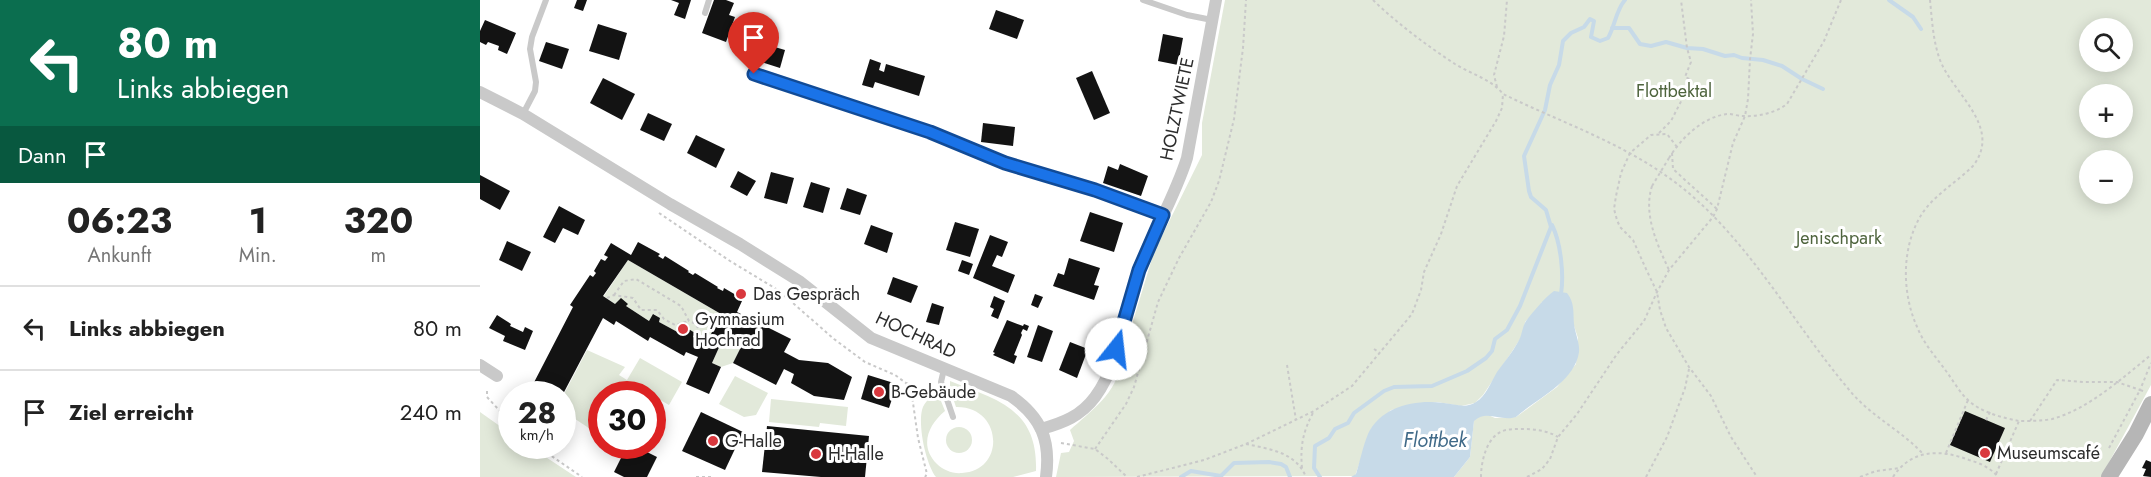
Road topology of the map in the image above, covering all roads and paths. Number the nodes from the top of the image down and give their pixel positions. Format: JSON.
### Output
{"nodes":[{"id":1,"x":546,"y":0,"type":"edge"},
{"id":2,"x":709,"y":0,"type":"edge"},
{"id":3,"x":1143,"y":0,"type":"edge"},
{"id":4,"x":1216,"y":0,"type":"edge"},
{"id":5,"x":1246,"y":0,"type":"edge"},
{"id":6,"x":1373,"y":0,"type":"edge"},
{"id":7,"x":1507,"y":0,"type":"edge"},
{"id":8,"x":1681,"y":0,"type":"edge"},
{"id":9,"x":1751,"y":0,"type":"edge"},
{"id":10,"x":1841,"y":0,"type":"edge"},
{"id":11,"x":1930,"y":0,"type":"edge"},
{"id":12,"x":705,"y":13,"type":"dead end"},
{"id":13,"x":1212,"y":20,"type":"junction"},
{"id":14,"x":754,"y":74,"type":"dead end"},
{"id":15,"x":1497,"y":87,"type":"junction"},
{"id":16,"x":480,"y":92,"type":"edge"},
{"id":17,"x":1503,"y":94,"type":"junction"},
{"id":18,"x":522,"y":114,"type":"junction"},
{"id":19,"x":1745,"y":116,"type":"junction"},
{"id":20,"x":1659,"y":133,"type":"junction"},
{"id":21,"x":1677,"y":147,"type":"junction"},
{"id":22,"x":1630,"y":153,"type":"junction"},
{"id":23,"x":1672,"y":153,"type":"junction"},
{"id":24,"x":1718,"y":209,"type":"junction"},
{"id":25,"x":657,"y":211,"type":"dead end"},
{"id":26,"x":1163,"y":215,"type":"junction"},
{"id":27,"x":1713,"y":217,"type":"junction"},
{"id":28,"x":1669,"y":270,"type":"junction"},
{"id":29,"x":1657,"y":292,"type":"junction"},
{"id":30,"x":614,"y":295,"type":"junction"},
{"id":31,"x":607,"y":298,"type":"dead end"},
{"id":32,"x":689,"y":321,"type":"junction"},
{"id":33,"x":708,"y":340,"type":"dead end"},
{"id":34,"x":1374,"y":349,"type":"dead end"},
{"id":35,"x":1380,"y":353,"type":"junction"},
{"id":36,"x":2151,"y":355,"type":"edge"},
{"id":37,"x":2151,"y":363,"type":"edge"},
{"id":38,"x":480,"y":365,"type":"edge"},
{"id":39,"x":1287,"y":365,"type":"dead end"},
{"id":40,"x":1689,"y":367,"type":"junction"},
{"id":41,"x":944,"y":369,"type":"junction"},
{"id":42,"x":497,"y":376,"type":"dead end"},
{"id":43,"x":2117,"y":382,"type":"junction"},
{"id":44,"x":906,"y":383,"type":"junction"},
{"id":45,"x":2140,"y":390,"type":"junction"},
{"id":46,"x":487,"y":391,"type":"dead end"},
{"id":47,"x":929,"y":392,"type":"dead end"},
{"id":48,"x":1968,"y":400,"type":"junction"},
{"id":49,"x":2151,"y":403,"type":"edge"},
{"id":50,"x":498,"y":408,"type":"edge"},
{"id":51,"x":1314,"y":411,"type":"junction"},
{"id":52,"x":1990,"y":412,"type":"junction"},
{"id":53,"x":953,"y":417,"type":"dead end"},
{"id":54,"x":1296,"y":420,"type":"junction"},
{"id":55,"x":1986,"y":420,"type":"dead end"},
{"id":56,"x":2019,"y":421,"type":"junction"},
{"id":57,"x":2030,"y":421,"type":"junction"},
{"id":58,"x":1041,"y":429,"type":"junction"},
{"id":59,"x":1558,"y":437,"type":"junction"},
{"id":60,"x":1061,"y":443,"type":"dead end"},
{"id":61,"x":1246,"y":444,"type":"junction"},
{"id":62,"x":1095,"y":449,"type":"junction"},
{"id":63,"x":2108,"y":451,"type":"dead end"},
{"id":64,"x":1946,"y":453,"type":"junction"},
{"id":65,"x":1923,"y":454,"type":"junction"},
{"id":66,"x":1972,"y":454,"type":"dead end"},
{"id":67,"x":556,"y":459,"type":"edge"},
{"id":68,"x":1970,"y":460,"type":"junction"},
{"id":69,"x":1302,"y":468,"type":"junction"},
{"id":70,"x":1900,"y":468,"type":"junction"},
{"id":71,"x":926,"y":475,"type":"edge"},
{"id":72,"x":1997,"y":476,"type":"edge"},
{"id":73,"x":582,"y":477,"type":"edge"},
{"id":74,"x":696,"y":477,"type":"edge"},
{"id":75,"x":714,"y":477,"type":"edge"},
{"id":76,"x":931,"y":477,"type":"edge"},
{"id":77,"x":1046,"y":477,"type":"edge"},
{"id":78,"x":1127,"y":477,"type":"edge"},
{"id":79,"x":1137,"y":477,"type":"edge"},
{"id":80,"x":1306,"y":477,"type":"edge"},
{"id":81,"x":1482,"y":477,"type":"edge"},
{"id":82,"x":1527,"y":477,"type":"edge"},
{"id":83,"x":1646,"y":477,"type":"edge"},
{"id":84,"x":1757,"y":477,"type":"edge"},
{"id":85,"x":1860,"y":477,"type":"edge"},
{"id":86,"x":1893,"y":477,"type":"edge"},
{"id":87,"x":2109,"y":477,"type":"edge"}],
"edges":[{"from":1,"to":18,"type":"lane"},
{"from":2,"to":12,"type":"lane"},
{"from":3,"to":13,"type":"lane"},
{"from":4,"to":13,"type":"street","name":"HOLZTWIETE"},
{"from":5,"to":62,"type":"path"},
{"from":6,"to":15,"type":"path"},
{"from":7,"to":15,"type":"path"},
{"from":8,"to":20,"type":"path"},
{"from":9,"to":19,"type":"path"},
{"from":10,"to":19,"type":"path"},
{"from":11,"to":48,"type":"path"},
{"from":13,"to":26,"type":"street","name":"HOLZTWIETE"},
{"from":14,"to":26,"type":"lane"},
{"from":15,"to":17,"type":"path"},
{"from":16,"to":18,"type":"street","name":"HOCHRAD"},
{"from":17,"to":22,"type":"path"},
{"from":17,"to":35,"type":"path"},
{"from":18,"to":41,"type":"street","name":"HOCHRAD"},
{"from":19,"to":21,"type":"path"},
{"from":19,"to":24,"type":"path"},
{"from":20,"to":21,"type":"path"},
{"from":20,"to":22,"type":"path"},
{"from":21,"to":23,"type":"path"},
{"from":22,"to":27,"type":"path"},
{"from":22,"to":29,"type":"path"},
{"from":23,"to":24,"type":"path"},
{"from":23,"to":28,"type":"path","bridge":true},
{"from":24,"to":27,"type":"path"},
{"from":25,"to":44,"type":"path"},
{"from":26,"to":58,"type":"street","name":"HOLZTWIETE"},
{"from":27,"to":28,"type":"path"},
{"from":27,"to":65,"type":"path"},
{"from":28,"to":29,"type":"path"},
{"from":29,"to":40,"type":"path"},
{"from":29,"to":59,"type":"path"},
{"from":30,"to":31,"type":"path"},
{"from":30,"to":32,"type":"path"},
{"from":30,"to":32,"type":"path"},
{"from":32,"to":33,"type":"path"},
{"from":34,"to":35,"type":"path"},
{"from":35,"to":51,"type":"path"},
{"from":36,"to":43,"type":"path"},
{"from":37,"to":45,"type":"path"},
{"from":38,"to":42,"type":"street"},
{"from":39,"to":54,"type":"path"},
{"from":40,"to":83,"type":"path"},
{"from":40,"to":84,"type":"path"},
{"from":41,"to":53,"type":"lane"},
{"from":41,"to":58,"type":"street","name":"HOCHRAD"},
{"from":43,"to":45,"type":"path"},
{"from":43,"to":57,"type":"path"},
{"from":43,"to":57,"type":"path"},
{"from":44,"to":47,"type":"path"},
{"from":44,"to":71,"type":"path"},
{"from":45,"to":49,"type":"path"},
{"from":45,"to":63,"type":"path"},
{"from":46,"to":50,"type":"path"},
{"from":48,"to":52,"type":"path"},
{"from":48,"to":64,"type":"path"},
{"from":49,"to":87,"type":"street"},
{"from":51,"to":54,"type":"path"},
{"from":51,"to":69,"type":"path"},
{"from":52,"to":55,"type":"path"},
{"from":52,"to":56,"type":"path"},
{"from":54,"to":61,"type":"path"},
{"from":56,"to":57,"type":"path"},
{"from":56,"to":72,"type":"path"},
{"from":58,"to":77,"type":"street","name":"HOCHRAD"},
{"from":59,"to":81,"type":"path"},
{"from":59,"to":82,"type":"path"},
{"from":60,"to":62,"type":"path"},
{"from":61,"to":69,"type":"path"},
{"from":61,"to":79,"type":"path"},
{"from":62,"to":78,"type":"path"},
{"from":64,"to":65,"type":"path"},
{"from":64,"to":68,"type":"path"},
{"from":65,"to":70,"type":"path"},
{"from":66,"to":68,"type":"path"},
{"from":67,"to":73,"type":"path"},
{"from":68,"to":72,"type":"path"},
{"from":69,"to":80,"type":"path"},
{"from":70,"to":85,"type":"path"},
{"from":70,"to":86,"type":"path"},
{"from":71,"to":76,"type":"path"},
{"from":74,"to":75,"type":"path"}]}
